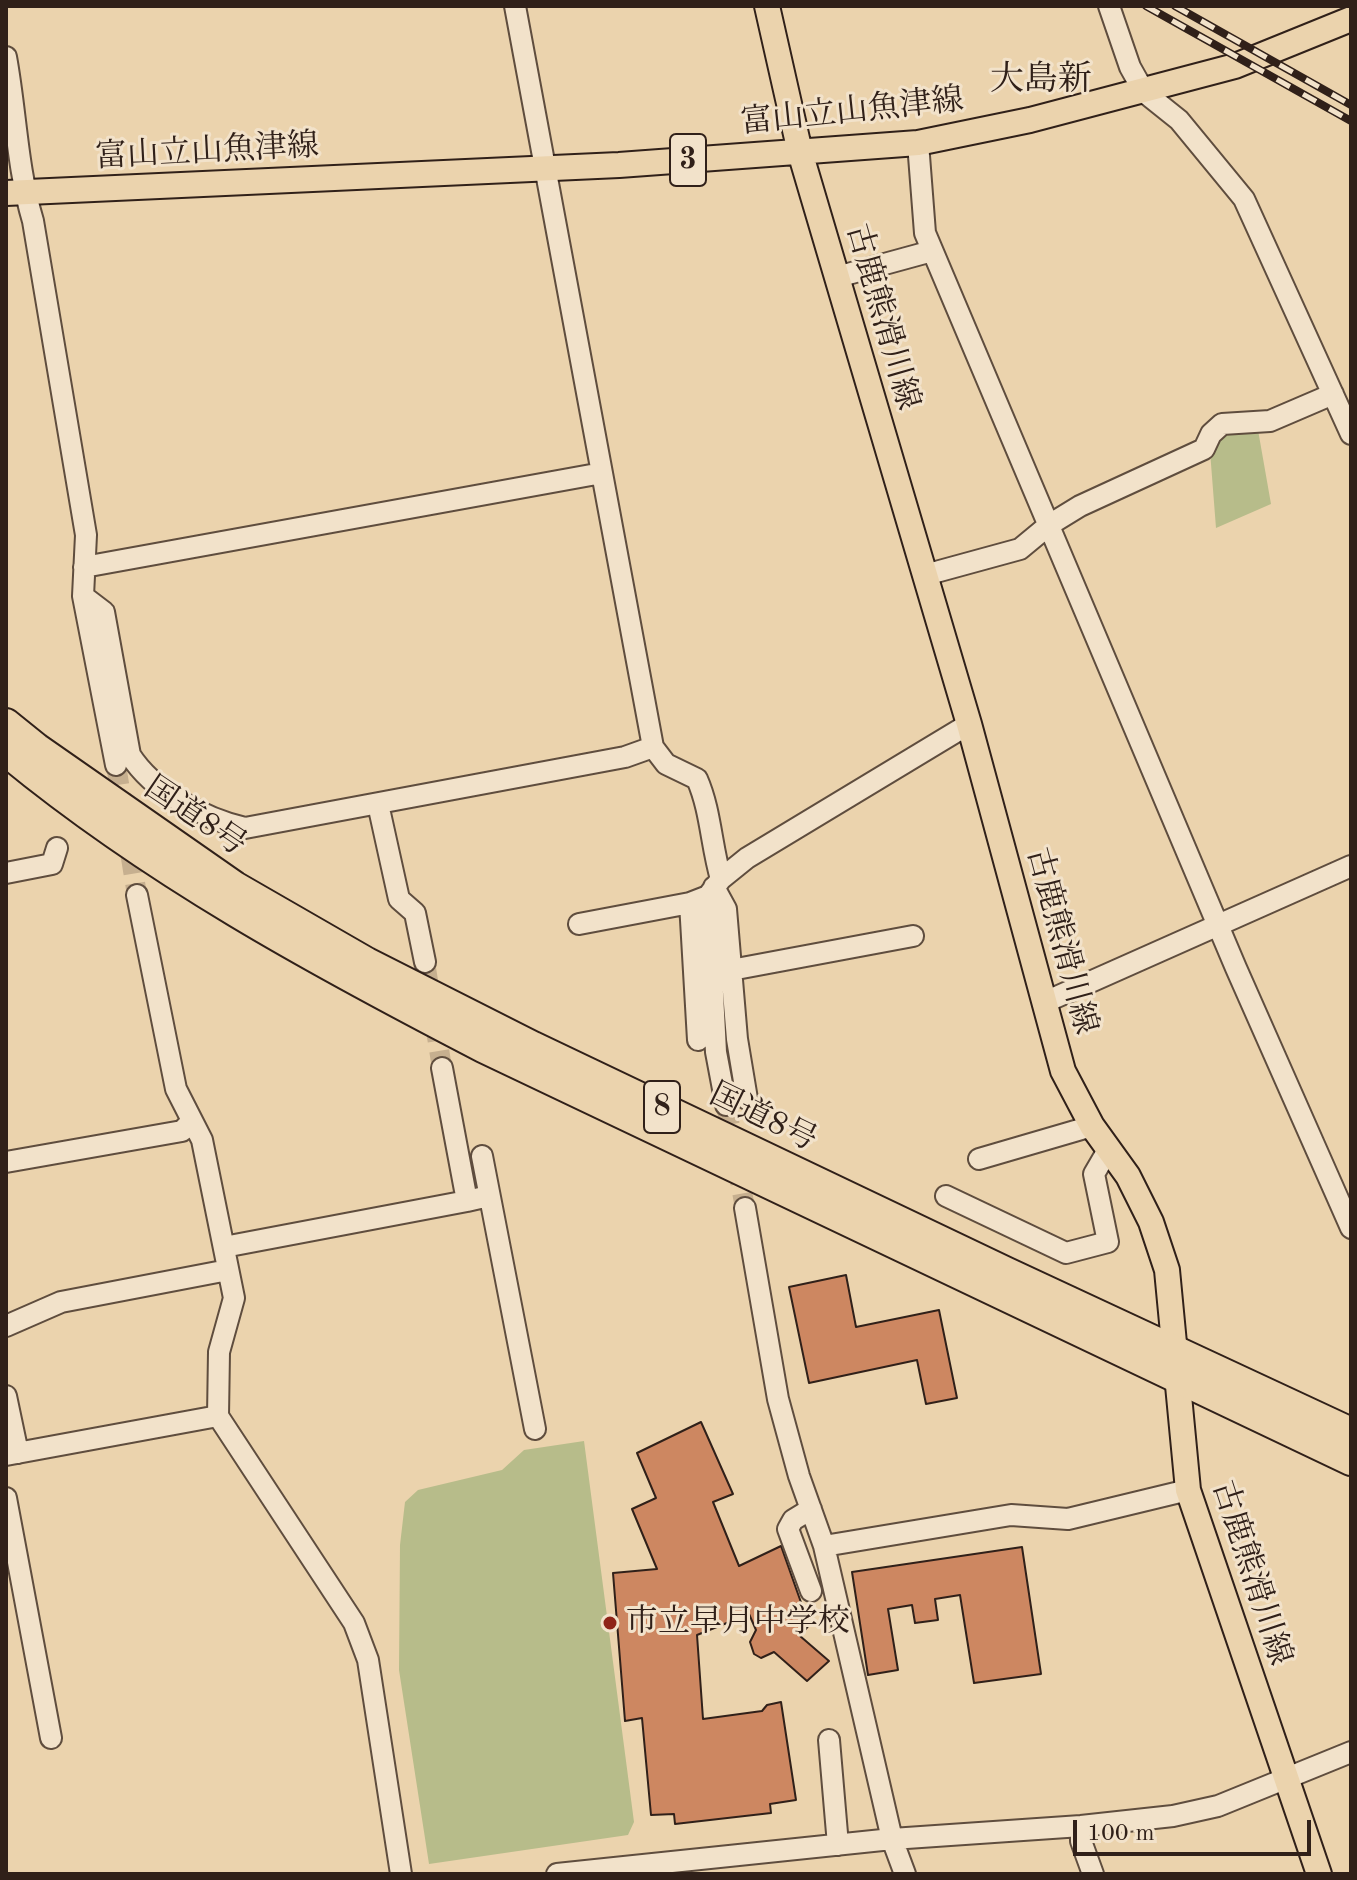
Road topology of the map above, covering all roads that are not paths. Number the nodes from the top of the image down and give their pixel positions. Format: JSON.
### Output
{"nodes":[{"id":1,"x":515,"y":6,"type":"edge"},
{"id":2,"x":767,"y":6,"type":"edge"},
{"id":3,"x":1109,"y":6,"type":"edge"},
{"id":4,"x":1351,"y":19,"type":"edge"},
{"id":5,"x":6,"y":57,"type":"edge"},
{"id":6,"x":1144,"y":92,"type":"junction"},
{"id":7,"x":918,"y":143,"type":"junction"},
{"id":8,"x":800,"y":152,"type":"junction"},
{"id":9,"x":543,"y":167,"type":"junction"},
{"id":10,"x":15,"y":193,"type":"edge"},
{"id":11,"x":932,"y":251,"type":"junction"},
{"id":12,"x":837,"y":277,"type":"junction"},
{"id":13,"x":1333,"y":394,"type":"junction"},
{"id":14,"x":1351,"y":434,"type":"edge"},
{"id":15,"x":602,"y":473,"type":"junction"},
{"id":16,"x":1049,"y":525,"type":"junction"},
{"id":17,"x":84,"y":567,"type":"junction"},
{"id":18,"x":925,"y":575,"type":"junction"},
{"id":19,"x":83,"y":596,"type":"junction"},
{"id":20,"x":6,"y":723,"type":"edge"},
{"id":21,"x":969,"y":724,"type":"junction"},
{"id":22,"x":653,"y":747,"type":"junction"},
{"id":23,"x":6,"y":752,"type":"edge"},
{"id":24,"x":116,"y":765,"type":"tunnel mouth"},
{"id":25,"x":378,"y":804,"type":"junction"},
{"id":26,"x":57,"y":848,"type":"dead end"},
{"id":27,"x":1351,"y":866,"type":"edge"},
{"id":28,"x":6,"y":873,"type":"edge"},
{"id":29,"x":708,"y":891,"type":"junction"},
{"id":30,"x":137,"y":895,"type":"tunnel mouth"},
{"id":31,"x":579,"y":924,"type":"dead end"},
{"id":32,"x":1219,"y":924,"type":"junction"},
{"id":33,"x":913,"y":936,"type":"dead end"},
{"id":34,"x":425,"y":962,"type":"tunnel mouth"},
{"id":35,"x":731,"y":970,"type":"junction"},
{"id":36,"x":1043,"y":1003,"type":"junction"},
{"id":37,"x":698,"y":1040,"type":"dead end"},
{"id":38,"x":442,"y":1068,"type":"tunnel mouth"},
{"id":39,"x":747,"y":1099,"type":"tunnel mouth"},
{"id":40,"x":726,"y":1105,"type":"tunnel mouth"},
{"id":41,"x":191,"y":1122,"type":"junction"},
{"id":42,"x":1092,"y":1126,"type":"junction"},
{"id":43,"x":1108,"y":1150,"type":"junction"},
{"id":44,"x":482,"y":1156,"type":"dead end"},
{"id":45,"x":979,"y":1159,"type":"dead end"},
{"id":46,"x":6,"y":1162,"type":"edge"},
{"id":47,"x":946,"y":1196,"type":"dead end"},
{"id":48,"x":478,"y":1199,"type":"junction"},
{"id":49,"x":745,"y":1208,"type":"tunnel mouth"},
{"id":50,"x":1351,"y":1228,"type":"edge"},
{"id":51,"x":224,"y":1247,"type":"junction"},
{"id":52,"x":228,"y":1270,"type":"junction"},
{"id":53,"x":6,"y":1326,"type":"edge"},
{"id":54,"x":1179,"y":1364,"type":"junction"},
{"id":55,"x":6,"y":1396,"type":"edge"},
{"id":56,"x":218,"y":1416,"type":"junction"},
{"id":57,"x":535,"y":1429,"type":"dead end"},
{"id":58,"x":1351,"y":1432,"type":"edge"},
{"id":59,"x":12,"y":1454,"type":"edge"},
{"id":60,"x":1351,"y":1461,"type":"edge"},
{"id":61,"x":1188,"y":1490,"type":"junction"},
{"id":62,"x":6,"y":1498,"type":"edge"},
{"id":63,"x":811,"y":1509,"type":"junction"},
{"id":64,"x":824,"y":1546,"type":"junction"},
{"id":65,"x":811,"y":1591,"type":"dead end"},
{"id":66,"x":51,"y":1738,"type":"dead end"},
{"id":67,"x":829,"y":1740,"type":"dead end"},
{"id":68,"x":1351,"y":1752,"type":"edge"},
{"id":69,"x":1286,"y":1781,"type":"junction"},
{"id":70,"x":1081,"y":1826,"type":"junction"},
{"id":71,"x":892,"y":1839,"type":"junction"},
{"id":72,"x":838,"y":1845,"type":"junction"},
{"id":73,"x":401,"y":1874,"type":"edge"},
{"id":74,"x":557,"y":1874,"type":"edge"},
{"id":75,"x":905,"y":1874,"type":"edge"},
{"id":76,"x":1093,"y":1874,"type":"edge"},
{"id":77,"x":1319,"y":1874,"type":"edge"}],
"edges":[{"from":1,"to":9,"type":"street"},
{"from":2,"to":8,"type":"main road","name":"古鹿熊滑川線"},
{"from":3,"to":6,"type":"street"},
{"from":4,"to":6,"type":"main road","name":"富山立山魚津線","number":"3"},
{"from":5,"to":10,"type":"street"},
{"from":6,"to":7,"type":"main road","name":"富山立山魚津線","number":"3"},
{"from":6,"to":13,"type":"street"},
{"from":7,"to":8,"type":"main road","name":"富山立山魚津線","number":"3"},
{"from":7,"to":11,"type":"street"},
{"from":8,"to":9,"type":"main road","name":"富山立山魚津線","number":"3"},
{"from":8,"to":12,"type":"main road","name":"古鹿熊滑川線"},
{"from":9,"to":10,"type":"main road","name":"富山立山魚津線","number":"3"},
{"from":9,"to":15,"type":"street"},
{"from":10,"to":17,"type":"street"},
{"from":11,"to":12,"type":"street"},
{"from":11,"to":16,"type":"street"},
{"from":12,"to":18,"type":"main road","name":"古鹿熊滑川線"},
{"from":13,"to":14,"type":"street"},
{"from":13,"to":16,"type":"street"},
{"from":15,"to":17,"type":"street"},
{"from":15,"to":22,"type":"street"},
{"from":16,"to":18,"type":"street"},
{"from":16,"to":32,"type":"street"},
{"from":17,"to":19,"type":"street"},
{"from":18,"to":21,"type":"main road","name":"古鹿熊滑川線"},
{"from":19,"to":24,"type":"street"},
{"from":19,"to":25,"type":"street"},
{"from":20,"to":54,"type":"highway","name":"国道8号","number":"8"},
{"from":21,"to":29,"type":"street"},
{"from":21,"to":36,"type":"main road","name":"古鹿熊滑川線"},
{"from":22,"to":25,"type":"street"},
{"from":22,"to":29,"type":"street"},
{"from":23,"to":54,"type":"highway","name":"国道8号","number":"8"},
{"from":25,"to":34,"type":"street"},
{"from":26,"to":28,"type":"street"},
{"from":27,"to":32,"type":"street"},
{"from":29,"to":31,"type":"street"},
{"from":29,"to":35,"type":"street"},
{"from":29,"to":37,"type":"street"},
{"from":29,"to":40,"type":"street"},
{"from":30,"to":41,"type":"street"},
{"from":32,"to":36,"type":"street"},
{"from":32,"to":50,"type":"street"},
{"from":33,"to":35,"type":"street"},
{"from":35,"to":39,"type":"street"},
{"from":36,"to":42,"type":"main road","name":"古鹿熊滑川線"},
{"from":38,"to":48,"type":"street"},
{"from":41,"to":46,"type":"street"},
{"from":41,"to":51,"type":"street"},
{"from":42,"to":43,"type":"main road","name":"古鹿熊滑川線"},
{"from":42,"to":45,"type":"street"},
{"from":43,"to":47,"type":"street"},
{"from":43,"to":54,"type":"main road","name":"古鹿熊滑川線"},
{"from":44,"to":48,"type":"street"},
{"from":48,"to":51,"type":"street"},
{"from":48,"to":57,"type":"street"},
{"from":49,"to":63,"type":"street"},
{"from":51,"to":52,"type":"street"},
{"from":52,"to":53,"type":"street"},
{"from":52,"to":56,"type":"street"},
{"from":54,"to":58,"type":"highway","name":"国道8号","number":"8"},
{"from":54,"to":60,"type":"highway","name":"国道8号","number":"8"},
{"from":54,"to":61,"type":"main road","name":"古鹿熊滑川線"},
{"from":55,"to":59,"type":"street"},
{"from":56,"to":59,"type":"street"},
{"from":56,"to":73,"type":"street"},
{"from":61,"to":64,"type":"street"},
{"from":61,"to":69,"type":"main road","name":"古鹿熊滑川線"},
{"from":62,"to":66,"type":"street"},
{"from":63,"to":64,"type":"street"},
{"from":63,"to":65,"type":"street"},
{"from":64,"to":71,"type":"street"},
{"from":67,"to":72,"type":"street"},
{"from":68,"to":69,"type":"street"},
{"from":69,"to":70,"type":"street"},
{"from":69,"to":77,"type":"main road","name":"古鹿熊滑川線"},
{"from":70,"to":71,"type":"street"},
{"from":70,"to":76,"type":"street"},
{"from":71,"to":72,"type":"street"},
{"from":71,"to":75,"type":"street"},
{"from":72,"to":74,"type":"street"}]}
